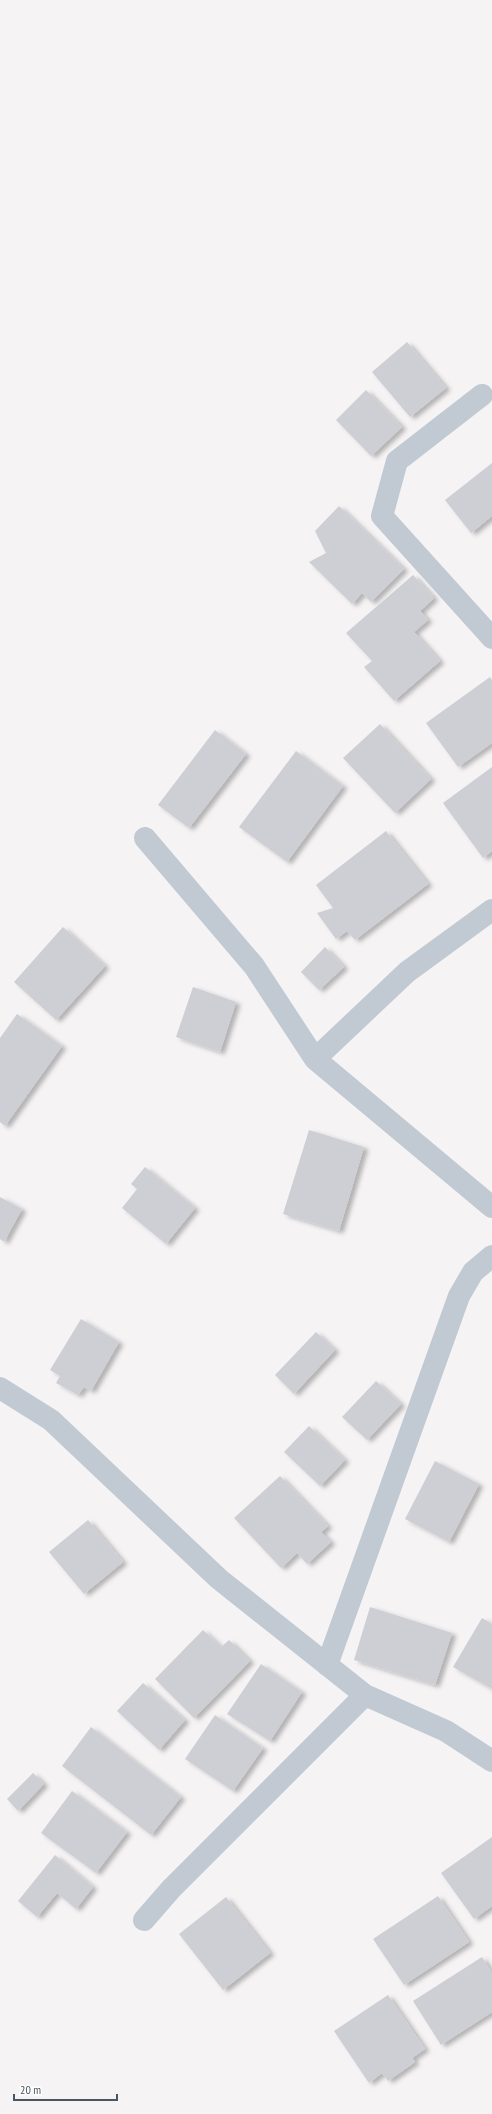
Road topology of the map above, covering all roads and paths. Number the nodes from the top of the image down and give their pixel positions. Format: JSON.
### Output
{"nodes":[{"id":1,"x":482,"y":395,"type":"dead end"},
{"id":2,"x":492,"y":638,"type":"edge"},
{"id":3,"x":145,"y":838,"type":"dead end"},
{"id":4,"x":492,"y":910,"type":"edge"},
{"id":5,"x":315,"y":1059,"type":"junction"},
{"id":6,"x":492,"y":1207,"type":"edge"},
{"id":7,"x":492,"y":1256,"type":"edge"},
{"id":8,"x":0,"y":1388,"type":"edge"},
{"id":9,"x":327,"y":1664,"type":"junction"},
{"id":10,"x":366,"y":1695,"type":"junction"},
{"id":11,"x":492,"y":1761,"type":"edge"},
{"id":12,"x":144,"y":1920,"type":"dead end"}],
"edges":[{"from":1,"to":2,"type":"street"},
{"from":3,"to":5,"type":"street"},
{"from":4,"to":5,"type":"street"},
{"from":5,"to":6,"type":"street"},
{"from":7,"to":9,"type":"street"},
{"from":8,"to":9,"type":"street"},
{"from":9,"to":10,"type":"street"},
{"from":10,"to":11,"type":"street"},
{"from":10,"to":12,"type":"street"}]}
